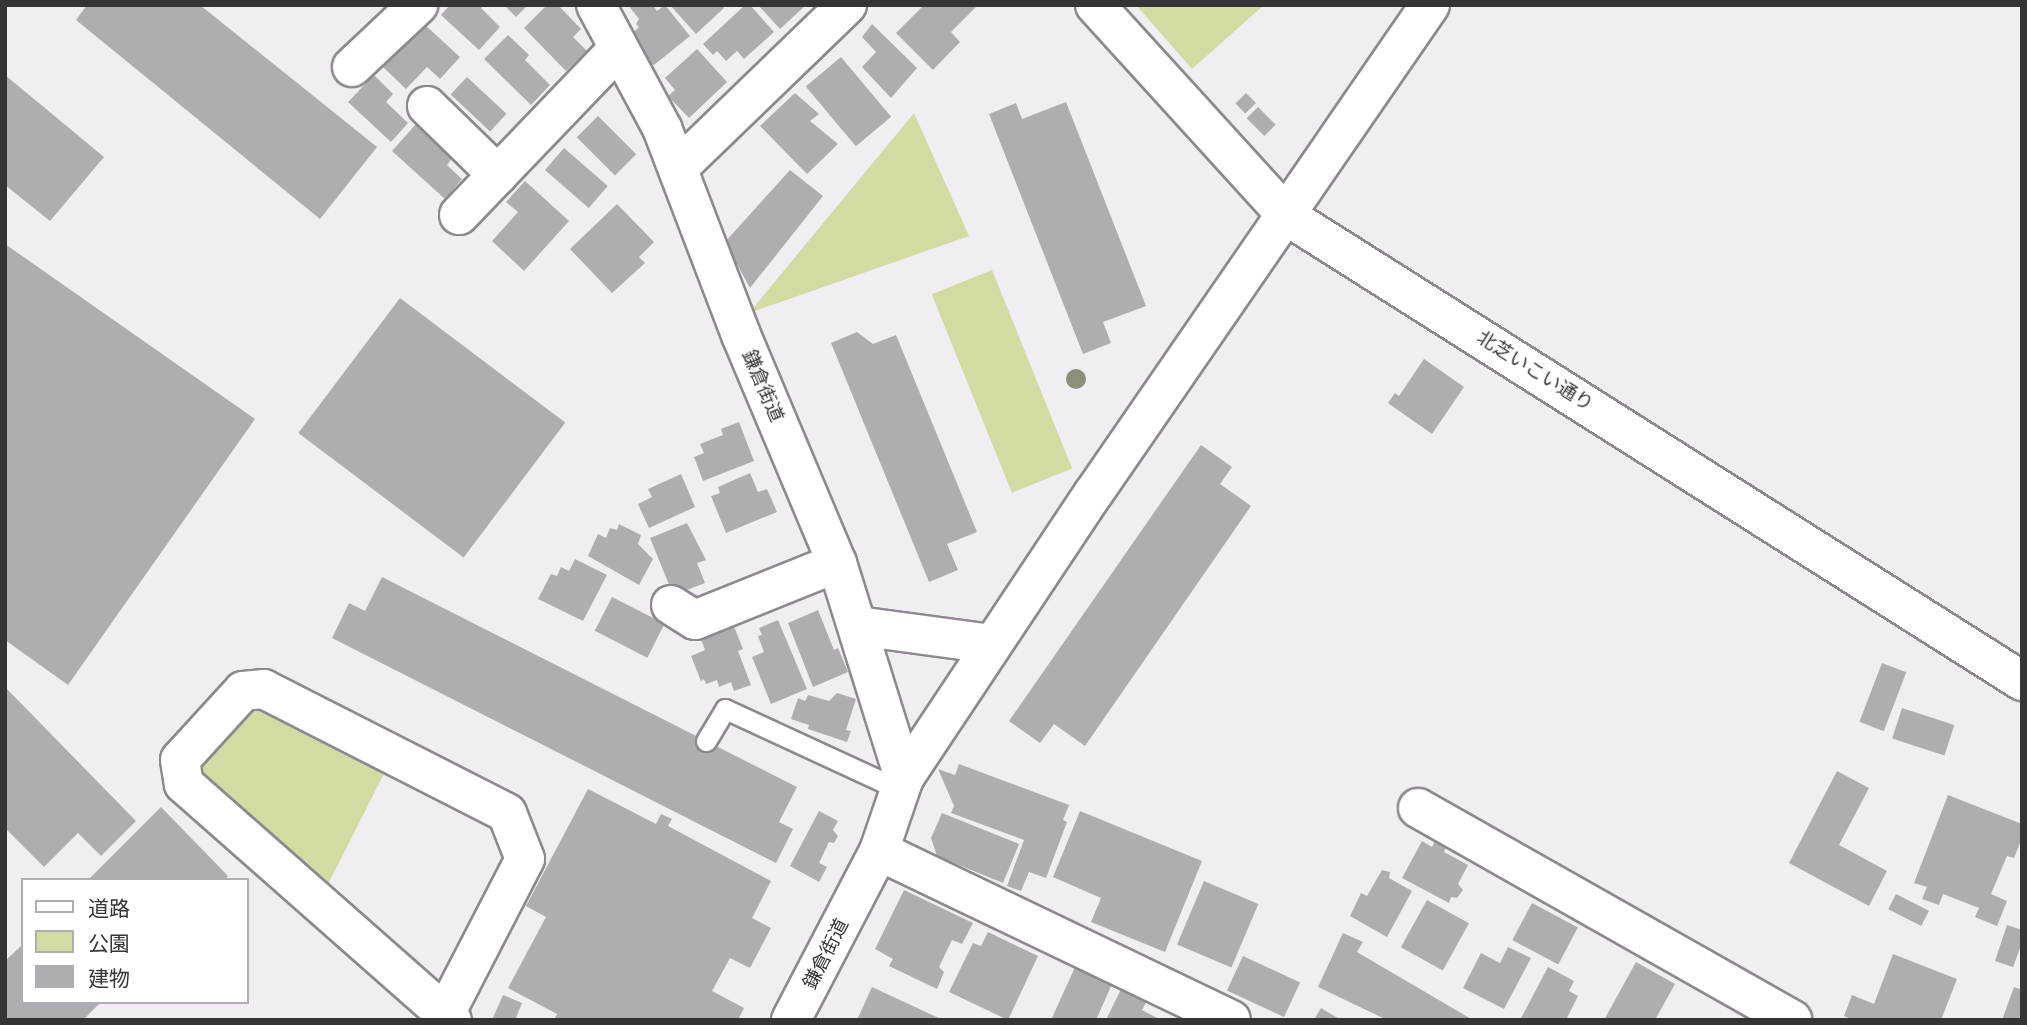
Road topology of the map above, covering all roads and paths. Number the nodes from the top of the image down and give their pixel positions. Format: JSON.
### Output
{"nodes":[{"id":1,"x":596,"y":5,"type":"edge"},
{"id":2,"x":846,"y":5,"type":"edge"},
{"id":3,"x":1095,"y":5,"type":"edge"},
{"id":4,"x":1430,"y":5,"type":"edge"},
{"id":5,"x":398,"y":12,"type":"edge"},
{"id":6,"x":618,"y":49,"type":"junction"},
{"id":7,"x":352,"y":66,"type":"dead end"},
{"id":8,"x":427,"y":106,"type":"dead end"},
{"id":9,"x":678,"y":168,"type":"junction"},
{"id":10,"x":498,"y":176,"type":"junction"},
{"id":11,"x":458,"y":215,"type":"dead end"},
{"id":12,"x":1287,"y":216,"type":"junction"},
{"id":13,"x":837,"y":563,"type":"junction"},
{"id":14,"x":671,"y":606,"type":"dead end"},
{"id":15,"x":859,"y":626,"type":"junction"},
{"id":16,"x":992,"y":644,"type":"junction"},
{"id":17,"x":2022,"y":681,"type":"edge"},
{"id":18,"x":706,"y":741,"type":"dead end"},
{"id":19,"x":902,"y":784,"type":"junction"},
{"id":20,"x":1418,"y":808,"type":"dead end"},
{"id":21,"x":879,"y":851,"type":"junction"},
{"id":22,"x":449,"y":1016,"type":"edge"},
{"id":23,"x":791,"y":1020,"type":"edge"},
{"id":24,"x":1231,"y":1020,"type":"edge"},
{"id":25,"x":1792,"y":1020,"type":"edge"}],
"edges":[{"from":1,"to":6,"type":"street","name":"鎌倉街道"},
{"from":2,"to":9,"type":"street"},
{"from":3,"to":12,"type":"street","name":"北芝いこい通り"},
{"from":4,"to":12,"type":"street","name":"鎌倉街道"},
{"from":5,"to":7,"type":"street"},
{"from":6,"to":9,"type":"street","name":"鎌倉街道"},
{"from":6,"to":10,"type":"street"},
{"from":8,"to":10,"type":"street"},
{"from":9,"to":13,"type":"street","name":"鎌倉街道"},
{"from":10,"to":11,"type":"street"},
{"from":12,"to":16,"type":"street","name":"鎌倉街道"},
{"from":12,"to":17,"type":"street","name":"北芝いこい通り"},
{"from":13,"to":14,"type":"street"},
{"from":13,"to":15,"type":"street","name":"鎌倉街道"},
{"from":15,"to":16,"type":"street"},
{"from":15,"to":19,"type":"street","name":"鎌倉街道"},
{"from":16,"to":19,"type":"street","name":"鎌倉街道"},
{"from":18,"to":19,"type":"lane"},
{"from":19,"to":21,"type":"street","name":"鎌倉街道"},
{"from":20,"to":25,"type":"street"},
{"from":21,"to":23,"type":"street","name":"鎌倉街道"},
{"from":21,"to":24,"type":"street"},
{"from":22,"to":22,"type":"street"}]}
